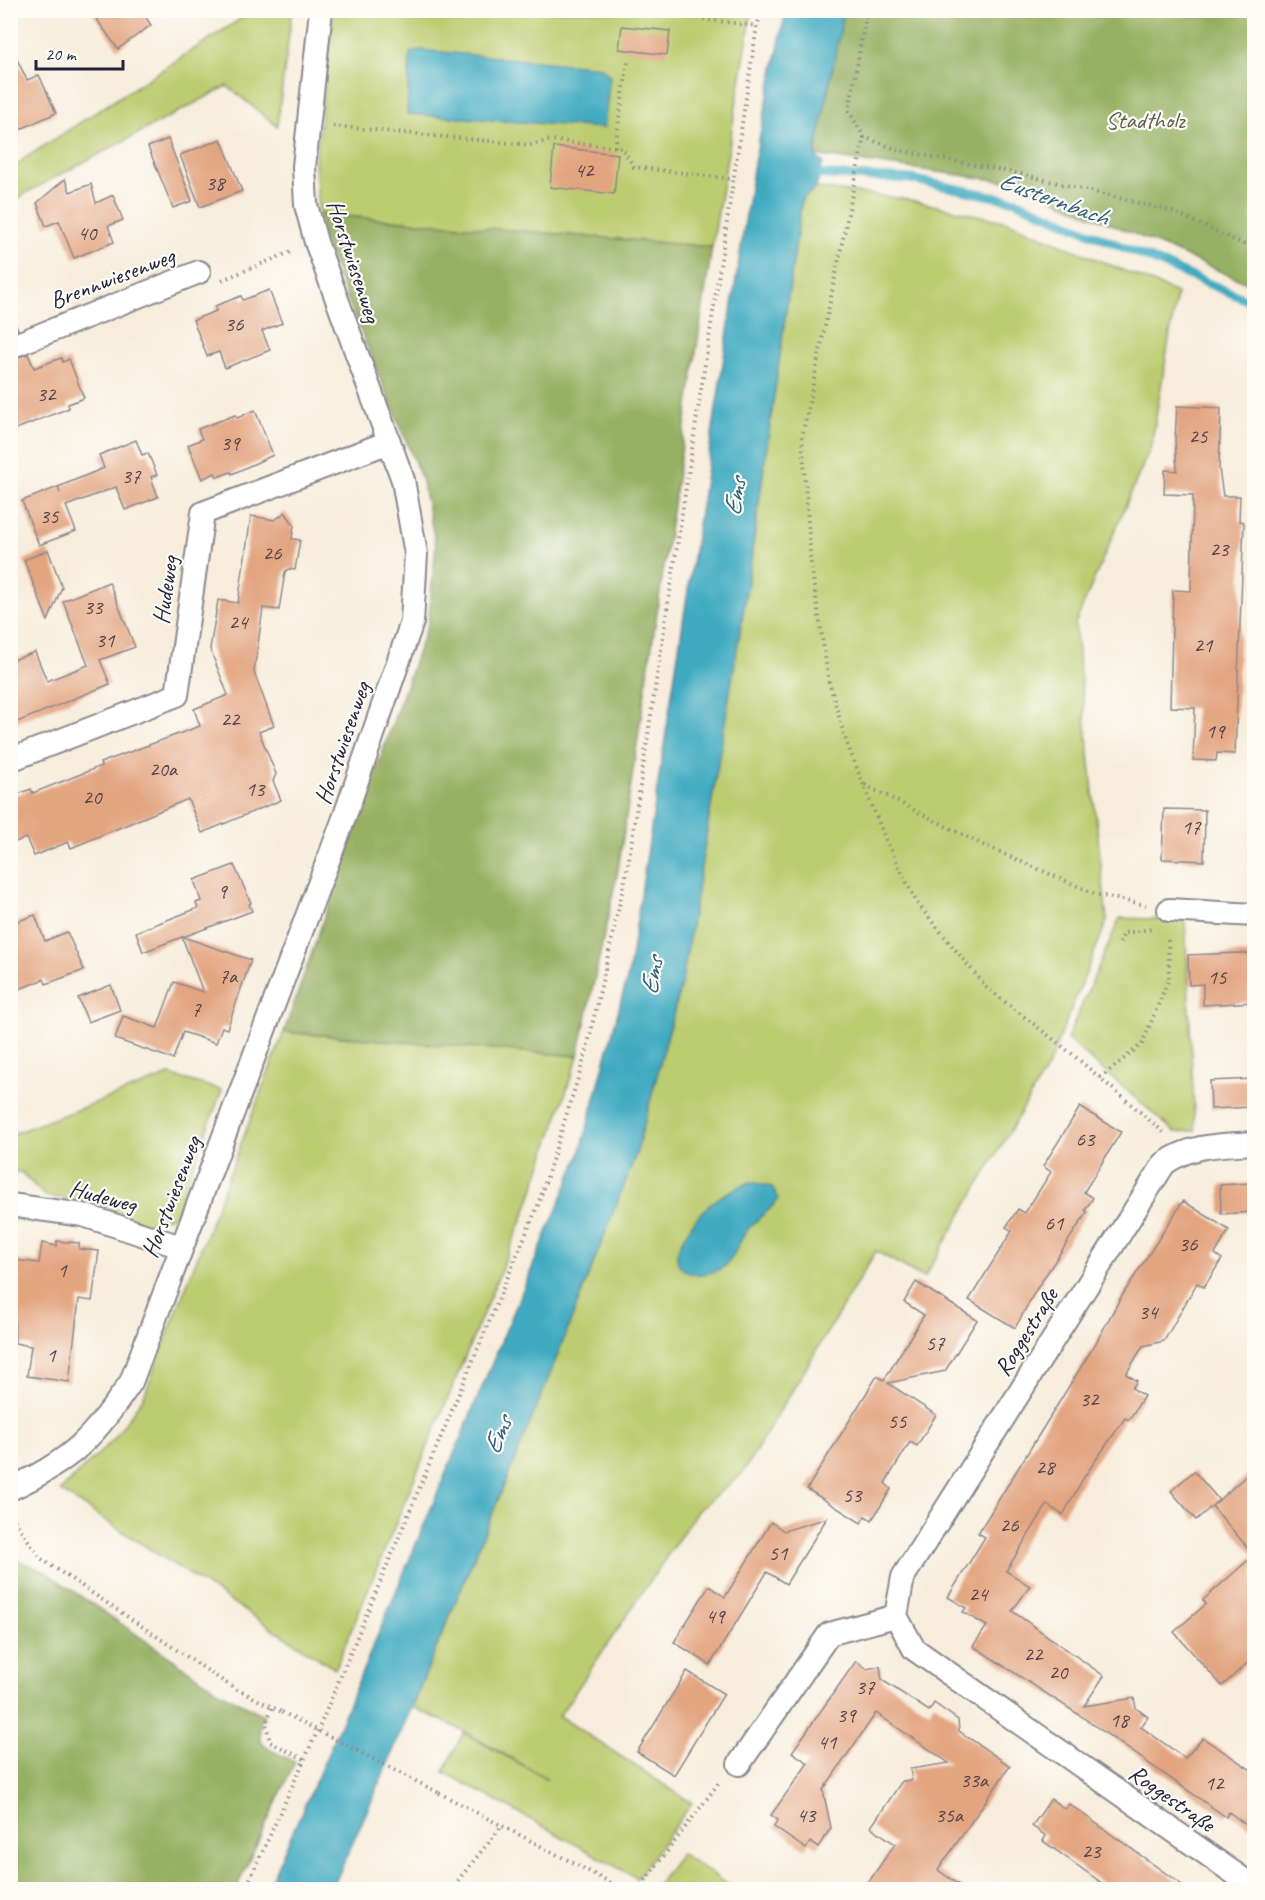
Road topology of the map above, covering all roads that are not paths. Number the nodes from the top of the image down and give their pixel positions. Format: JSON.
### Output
{"nodes":[{"id":1,"x":321,"y":10,"type":"edge"},
{"id":2,"x":199,"y":272,"type":"road end"},
{"id":3,"x":10,"y":347,"type":"edge"},
{"id":4,"x":389,"y":442,"type":"junction"},
{"id":5,"x":10,"y":760,"type":"edge"},
{"id":6,"x":1254,"y":915,"type":"edge"},
{"id":7,"x":1168,"y":919,"type":"road end"},
{"id":8,"x":1254,"y":1143,"type":"edge"},
{"id":9,"x":10,"y":1205,"type":"edge"},
{"id":10,"x":181,"y":1247,"type":"junction"},
{"id":11,"x":10,"y":1489,"type":"edge"},
{"id":12,"x":896,"y":1616,"type":"junction"},
{"id":13,"x":739,"y":1764,"type":"road end"},
{"id":14,"x":1254,"y":1887,"type":"edge"}],
"edges":[{"from":1,"to":4,"type":"street","name":"Horstwiesenweg"},
{"from":2,"to":3,"type":"street","name":"Brennwiesenweg"},
{"from":4,"to":5,"type":"street","name":"Hudeweg"},
{"from":4,"to":10,"type":"street","name":"Horstwiesenweg"},
{"from":6,"to":7,"type":"street"},
{"from":8,"to":12,"type":"street","name":"Roggestraße"},
{"from":9,"to":10,"type":"street","name":"Hudeweg"},
{"from":10,"to":11,"type":"street","name":"Horstwiesenweg"},
{"from":12,"to":13,"type":"street"},
{"from":12,"to":14,"type":"street","name":"Roggestraße"}]}
